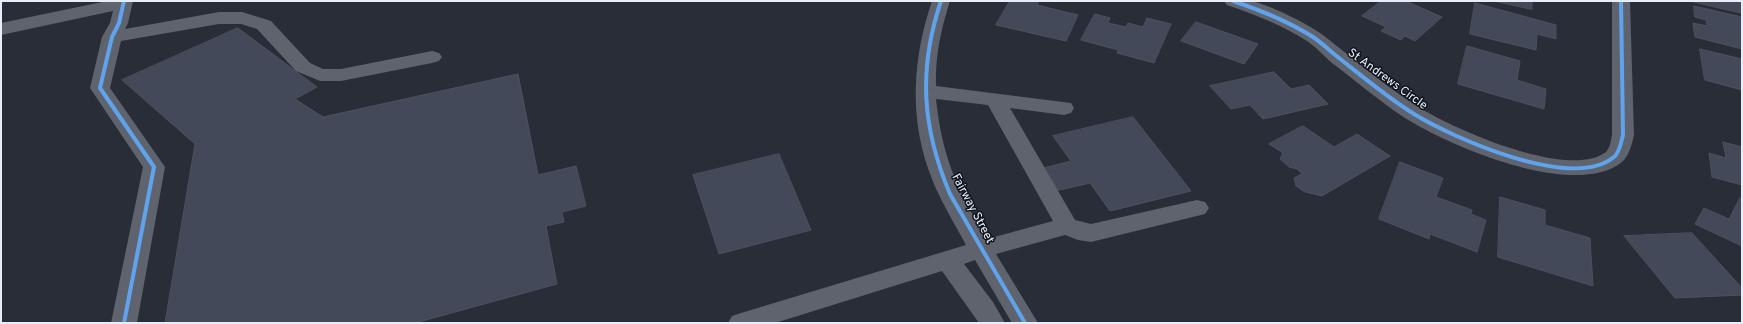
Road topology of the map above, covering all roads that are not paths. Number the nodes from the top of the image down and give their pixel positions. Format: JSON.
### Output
{"nodes":[{"id":1,"x":941,"y":1,"type":"edge"},
{"id":2,"x":1233,"y":1,"type":"edge"},
{"id":3,"x":1621,"y":1,"type":"edge"},
{"id":4,"x":124,"y":2,"type":"edge"},
{"id":5,"x":65,"y":8,"type":"edge"},
{"id":6,"x":1,"y":29,"type":"edge"},
{"id":7,"x":112,"y":37,"type":"junction"},
{"id":8,"x":432,"y":57,"type":"dead end"},
{"id":9,"x":925,"y":91,"type":"junction"},
{"id":10,"x":995,"y":100,"type":"junction"},
{"id":11,"x":1064,"y":108,"type":"dead end"},
{"id":12,"x":1197,"y":208,"type":"dead end"},
{"id":13,"x":1067,"y":226,"type":"junction"},
{"id":14,"x":982,"y":249,"type":"junction"},
{"id":15,"x":947,"y":260,"type":"junction"},
{"id":16,"x":124,"y":323,"type":"edge"},
{"id":17,"x":741,"y":323,"type":"edge"},
{"id":18,"x":992,"y":323,"type":"edge"},
{"id":19,"x":1026,"y":323,"type":"edge"}],
"edges":[{"from":1,"to":9,"type":"street","name":"Fairway Street"},
{"from":2,"to":3,"type":"street","name":"St Andrews Circle"},
{"from":4,"to":5,"type":"street"},
{"from":4,"to":7,"type":"street"},
{"from":5,"to":6,"type":"street"},
{"from":7,"to":8,"type":"street"},
{"from":7,"to":16,"type":"street"},
{"from":9,"to":10,"type":"street"},
{"from":9,"to":14,"type":"street","name":"Fairway Street"},
{"from":10,"to":11,"type":"street"},
{"from":10,"to":13,"type":"street"},
{"from":12,"to":13,"type":"street"},
{"from":13,"to":14,"type":"street"},
{"from":14,"to":15,"type":"street"},
{"from":14,"to":19,"type":"street","name":"Fairway Street"},
{"from":15,"to":17,"type":"street"},
{"from":15,"to":18,"type":"street"}]}
